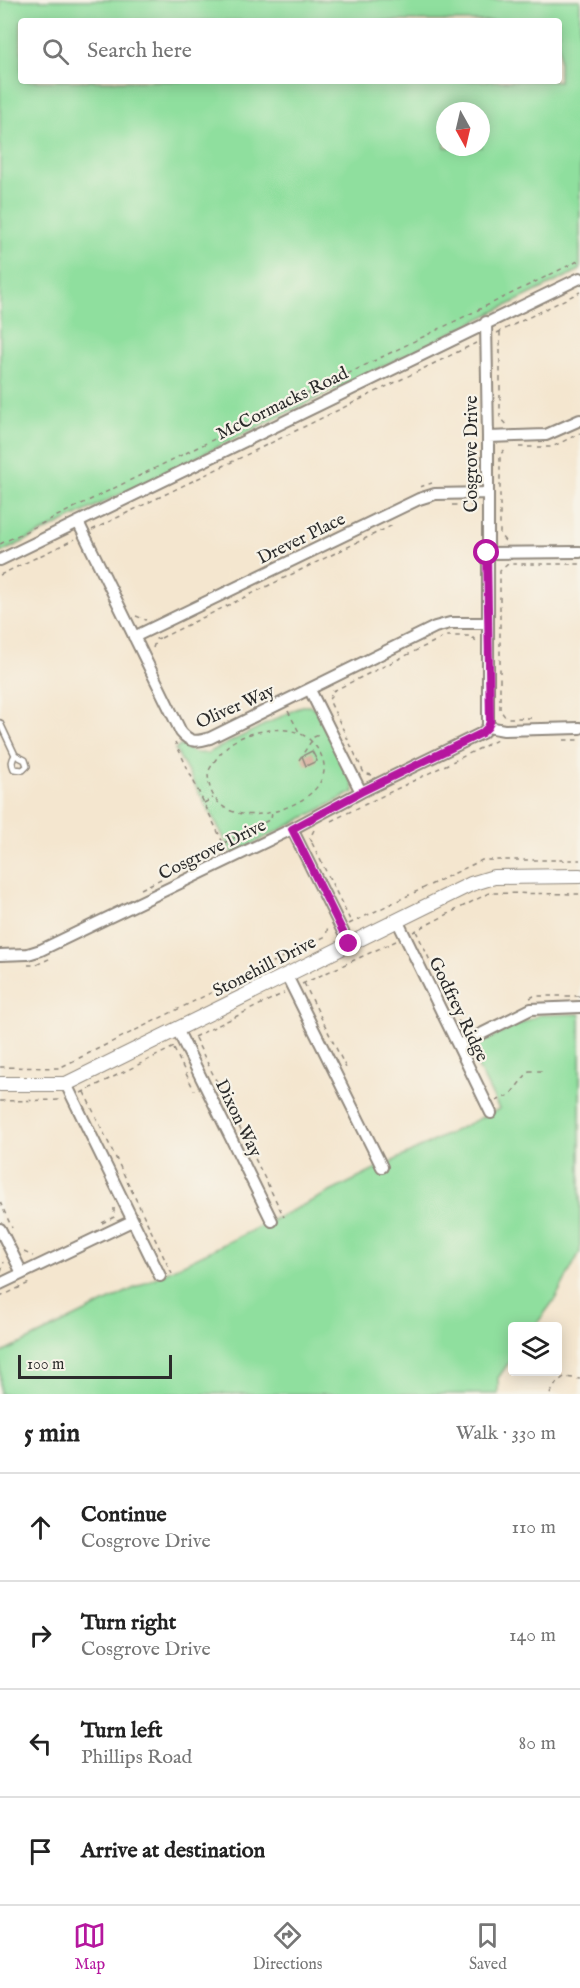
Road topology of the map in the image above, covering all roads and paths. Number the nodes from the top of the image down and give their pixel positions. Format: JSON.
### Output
{"nodes":[{"id":1,"x":580,"y":260,"type":"edge"},
{"id":2,"x":580,"y":278,"type":"edge"},
{"id":3,"x":580,"y":292,"type":"edge"},
{"id":4,"x":486,"y":322,"type":"junction"},
{"id":5,"x":500,"y":332,"type":"junction"},
{"id":6,"x":486,"y":338,"type":"junction"},
{"id":7,"x":471,"y":345,"type":"junction"},
{"id":8,"x":478,"y":351,"type":"dead end"},
{"id":9,"x":580,"y":420,"type":"edge"},
{"id":10,"x":511,"y":426,"type":"dead end"},
{"id":11,"x":580,"y":433,"type":"edge"},
{"id":12,"x":488,"y":437,"type":"junction"},
{"id":13,"x":437,"y":483,"type":"dead end"},
{"id":14,"x":417,"y":488,"type":"dead end"},
{"id":15,"x":487,"y":493,"type":"junction"},
{"id":16,"x":443,"y":505,"type":"dead end"},
{"id":17,"x":477,"y":512,"type":"dead end"},
{"id":18,"x":402,"y":520,"type":"dead end"},
{"id":19,"x":78,"y":522,"type":"junction"},
{"id":20,"x":84,"y":534,"type":"junction"},
{"id":21,"x":509,"y":543,"type":"dead end"},
{"id":22,"x":0,"y":544,"type":"edge"},
{"id":23,"x":580,"y":552,"type":"edge"},
{"id":24,"x":487,"y":553,"type":"junction"},
{"id":25,"x":0,"y":560,"type":"edge"},
{"id":26,"x":580,"y":564,"type":"edge"},
{"id":27,"x":0,"y":575,"type":"edge"},
{"id":28,"x":132,"y":607,"type":"dead end"},
{"id":29,"x":466,"y":623,"type":"junction"},
{"id":30,"x":487,"y":623,"type":"junction"},
{"id":31,"x":156,"y":627,"type":"junction"},
{"id":32,"x":466,"y":636,"type":"junction"},
{"id":33,"x":134,"y":637,"type":"junction"},
{"id":34,"x":161,"y":638,"type":"junction"},
{"id":35,"x":478,"y":643,"type":"dead end"},
{"id":36,"x":145,"y":659,"type":"junction"},
{"id":37,"x":310,"y":690,"type":"junction"},
{"id":38,"x":283,"y":702,"type":"junction"},
{"id":39,"x":530,"y":718,"type":"dead end"},
{"id":40,"x":0,"y":723,"type":"edge"},
{"id":41,"x":488,"y":727,"type":"junction"},
{"id":42,"x":580,"y":728,"type":"edge"},
{"id":43,"x":330,"y":730,"type":"junction"},
{"id":44,"x":300,"y":735,"type":"junction"},
{"id":45,"x":173,"y":737,"type":"dead end"},
{"id":46,"x":497,"y":740,"type":"dead end"},
{"id":47,"x":555,"y":740,"type":"dead end"},
{"id":48,"x":580,"y":740,"type":"edge"},
{"id":49,"x":311,"y":742,"type":"junction"},
{"id":50,"x":15,"y":755,"type":"dead end"},
{"id":51,"x":299,"y":760,"type":"dead end"},
{"id":52,"x":385,"y":780,"type":"junction"},
{"id":53,"x":361,"y":792,"type":"junction"},
{"id":54,"x":391,"y":792,"type":"junction"},
{"id":55,"x":214,"y":798,"type":"junction"},
{"id":56,"x":204,"y":802,"type":"junction"},
{"id":57,"x":272,"y":812,"type":"junction"},
{"id":58,"x":323,"y":825,"type":"dead end"},
{"id":59,"x":292,"y":829,"type":"junction"},
{"id":60,"x":313,"y":830,"type":"dead end"},
{"id":61,"x":312,"y":842,"type":"dead end"},
{"id":62,"x":224,"y":843,"type":"junction"},
{"id":63,"x":580,"y":876,"type":"edge"},
{"id":64,"x":137,"y":891,"type":"dead end"},
{"id":65,"x":580,"y":894,"type":"edge"},
{"id":66,"x":397,"y":920,"type":"junction"},
{"id":67,"x":329,"y":927,"type":"dead end"},
{"id":68,"x":410,"y":933,"type":"junction"},
{"id":69,"x":349,"y":944,"type":"junction"},
{"id":70,"x":0,"y":955,"type":"edge"},
{"id":71,"x":57,"y":955,"type":"dead end"},
{"id":72,"x":24,"y":965,"type":"dead end"},
{"id":73,"x":287,"y":976,"type":"junction"},
{"id":74,"x":304,"y":983,"type":"dead end"},
{"id":75,"x":283,"y":994,"type":"dead end"},
{"id":76,"x":580,"y":996,"type":"edge"},
{"id":77,"x":524,"y":1001,"type":"dead end"},
{"id":78,"x":580,"y":1007,"type":"edge"},
{"id":79,"x":471,"y":1028,"type":"dead end"},
{"id":80,"x":177,"y":1029,"type":"junction"},
{"id":81,"x":459,"y":1045,"type":"junction"},
{"id":82,"x":173,"y":1048,"type":"dead end"},
{"id":83,"x":0,"y":1067,"type":"edge"},
{"id":84,"x":546,"y":1071,"type":"dead end"},
{"id":85,"x":0,"y":1084,"type":"edge"},
{"id":86,"x":66,"y":1084,"type":"junction"},
{"id":87,"x":0,"y":1101,"type":"edge"},
{"id":88,"x":62,"y":1101,"type":"dead end"},
{"id":89,"x":489,"y":1109,"type":"joint"},
{"id":90,"x":382,"y":1167,"type":"dead end"},
{"id":91,"x":0,"y":1202,"type":"edge"},
{"id":92,"x":114,"y":1207,"type":"dead end"},
{"id":93,"x":284,"y":1217,"type":"dead end"},
{"id":94,"x":132,"y":1221,"type":"junction"},
{"id":95,"x":272,"y":1221,"type":"dead end"},
{"id":96,"x":101,"y":1223,"type":"dead end"},
{"id":97,"x":0,"y":1228,"type":"edge"},
{"id":98,"x":13,"y":1230,"type":"dead end"},
{"id":99,"x":22,"y":1249,"type":"dead end"},
{"id":100,"x":33,"y":1256,"type":"dead end"},
{"id":101,"x":4,"y":1260,"type":"dead end"},
{"id":102,"x":0,"y":1272,"type":"edge"},
{"id":103,"x":22,"y":1273,"type":"junction"},
{"id":104,"x":172,"y":1274,"type":"dead end"},
{"id":105,"x":160,"y":1276,"type":"dead end"},
{"id":106,"x":37,"y":1279,"type":"dead end"},
{"id":107,"x":0,"y":1284,"type":"edge"},
{"id":108,"x":0,"y":1297,"type":"edge"},
{"id":109,"x":580,"y":1379,"type":"edge"},
{"id":110,"x":550,"y":1394,"type":"edge"}],
"edges":[{"from":1,"to":22,"type":"path"},
{"from":2,"to":4,"type":"street","name":"McCormacks Road"},
{"from":3,"to":5,"type":"path"},
{"from":4,"to":6,"type":"street","name":"Cosgrove Drive"},
{"from":4,"to":19,"type":"street","name":"McCormacks Road"},
{"from":5,"to":6,"type":"path"},
{"from":5,"to":10,"type":"path"},
{"from":6,"to":7,"type":"path"},
{"from":6,"to":12,"type":"street","name":"Cosgrove Drive"},
{"from":7,"to":8,"type":"path"},
{"from":7,"to":20,"type":"path"},
{"from":9,"to":12,"type":"street"},
{"from":11,"to":21,"type":"path"},
{"from":12,"to":15,"type":"street","name":"Cosgrove Drive"},
{"from":13,"to":14,"type":"path"},
{"from":15,"to":24,"type":"street","name":"Cosgrove Drive"},
{"from":15,"to":31,"type":"street","name":"Drever Place"},
{"from":16,"to":17,"type":"path"},
{"from":18,"to":34,"type":"path"},
{"from":19,"to":20,"type":"street","name":"Oliver Way"},
{"from":19,"to":25,"type":"street","name":"McCormacks Road"},
{"from":20,"to":27,"type":"path"},
{"from":20,"to":33,"type":"street","name":"Oliver Way"},
{"from":23,"to":24,"type":"street"},
{"from":24,"to":30,"type":"street","name":"Cosgrove Drive"},
{"from":26,"to":39,"type":"path"},
{"from":28,"to":31,"type":"path"},
{"from":29,"to":30,"type":"street","name":"Oliver Way"},
{"from":29,"to":32,"type":"path"},
{"from":29,"to":37,"type":"street","name":"Oliver Way"},
{"from":30,"to":41,"type":"street","name":"Cosgrove Drive"},
{"from":31,"to":33,"type":"street","name":"Drever Place"},
{"from":31,"to":34,"type":"path"},
{"from":32,"to":35,"type":"path"},
{"from":32,"to":52,"type":"path"},
{"from":33,"to":36,"type":"street","name":"Oliver Way"},
{"from":34,"to":36,"type":"path"},
{"from":36,"to":38,"type":"street","name":"Oliver Way"},
{"from":37,"to":38,"type":"street","name":"Oliver Way"},
{"from":37,"to":43,"type":"street"},
{"from":38,"to":44,"type":"path"},
{"from":40,"to":50,"type":"lane"},
{"from":41,"to":42,"type":"street"},
{"from":41,"to":52,"type":"street","name":"Cosgrove Drive"},
{"from":43,"to":49,"type":"path"},
{"from":43,"to":53,"type":"street"},
{"from":44,"to":49,"type":"path"},
{"from":44,"to":55,"type":"path"},
{"from":45,"to":56,"type":"path"},
{"from":46,"to":54,"type":"path"},
{"from":47,"to":48,"type":"path"},
{"from":49,"to":51,"type":"path"},
{"from":49,"to":57,"type":"path"},
{"from":52,"to":53,"type":"street","name":"Cosgrove Drive"},
{"from":52,"to":54,"type":"path"},
{"from":53,"to":59,"type":"street","name":"Cosgrove Drive"},
{"from":54,"to":58,"type":"path"},
{"from":55,"to":56,"type":"path"},
{"from":55,"to":57,"type":"path"},
{"from":56,"to":62,"type":"path"},
{"from":57,"to":62,"type":"path"},
{"from":59,"to":69,"type":"street"},
{"from":59,"to":70,"type":"street","name":"Cosgrove Drive"},
{"from":60,"to":61,"type":"path"},
{"from":62,"to":64,"type":"path"},
{"from":63,"to":66,"type":"street","name":"Stonehill Drive"},
{"from":65,"to":68,"type":"path"},
{"from":66,"to":68,"type":"street","name":"Godfrey Ridge"},
{"from":66,"to":69,"type":"street","name":"Stonehill Drive"},
{"from":67,"to":83,"type":"path"},
{"from":68,"to":74,"type":"path"},
{"from":68,"to":79,"type":"path"},
{"from":68,"to":81,"type":"street","name":"Godfrey Ridge"},
{"from":69,"to":73,"type":"street","name":"Stonehill Drive"},
{"from":71,"to":72,"type":"path"},
{"from":73,"to":80,"type":"street","name":"Stonehill Drive"},
{"from":73,"to":90,"type":"street"},
{"from":75,"to":93,"type":"path"},
{"from":76,"to":77,"type":"path"},
{"from":78,"to":81,"type":"street"},
{"from":80,"to":86,"type":"street","name":"Stonehill Drive"},
{"from":80,"to":95,"type":"street","name":"Dixon Way"},
{"from":81,"to":89,"type":"street","name":"Godfrey Ridge"},
{"from":82,"to":104,"type":"path"},
{"from":84,"to":89,"type":"path"},
{"from":85,"to":86,"type":"street","name":"Stonehill Drive"},
{"from":86,"to":94,"type":"street"},
{"from":87,"to":88,"type":"path"},
{"from":91,"to":98,"type":"path"},
{"from":92,"to":96,"type":"path"},
{"from":94,"to":103,"type":"street"},
{"from":94,"to":105,"type":"street"},
{"from":97,"to":103,"type":"street"},
{"from":99,"to":100,"type":"path"},
{"from":101,"to":102,"type":"path"},
{"from":103,"to":107,"type":"street"},
{"from":106,"to":108,"type":"path"},
{"from":109,"to":110,"type":"path"}]}
